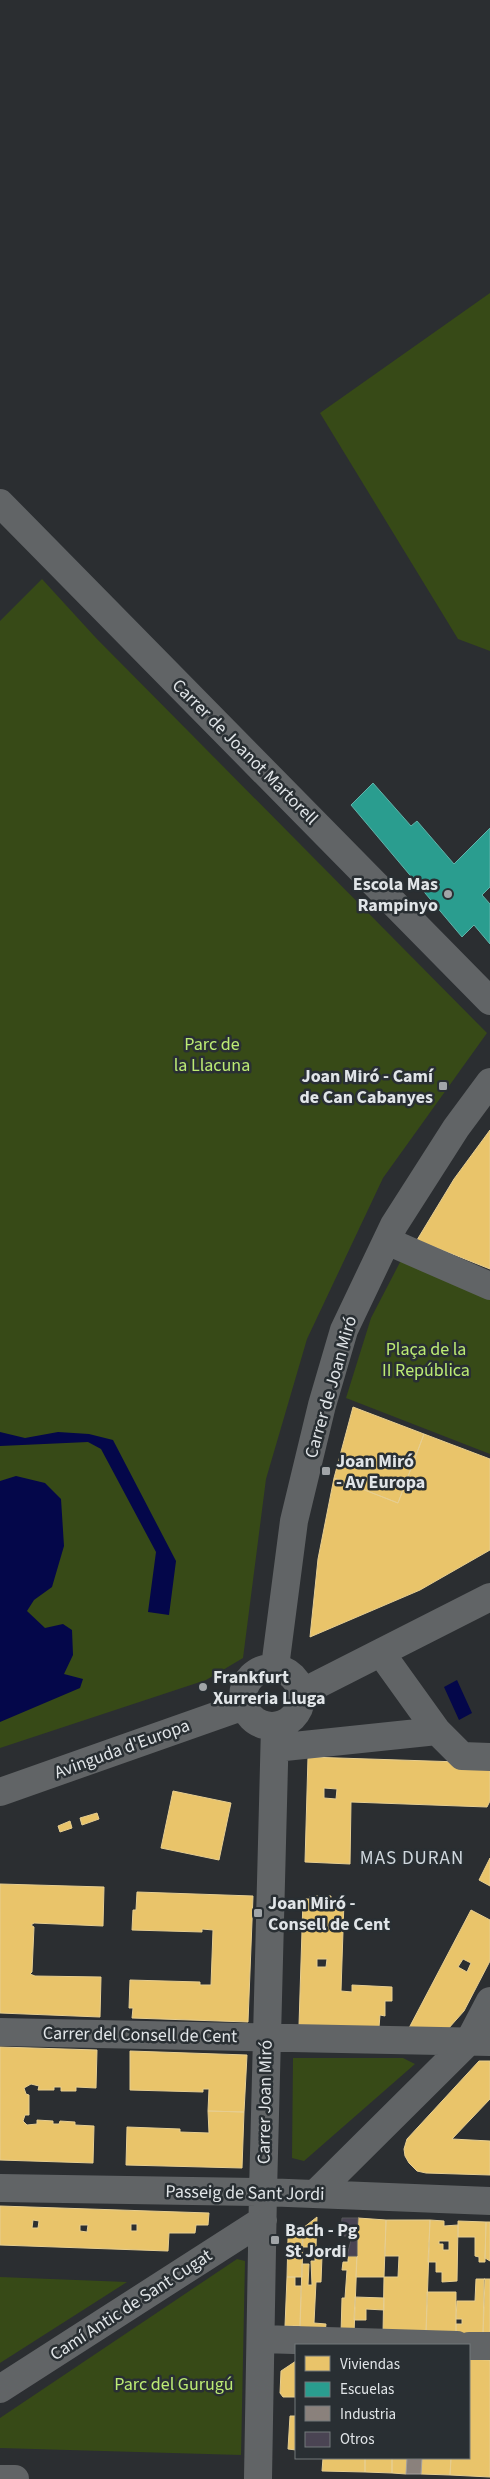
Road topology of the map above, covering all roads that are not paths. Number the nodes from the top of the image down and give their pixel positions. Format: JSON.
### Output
{"nodes":[{"id":1,"x":0,"y":503,"type":"edge"},
{"id":2,"x":490,"y":1001,"type":"edge"},
{"id":3,"x":490,"y":1082,"type":"edge"},
{"id":4,"x":387,"y":1241,"type":"junction"},
{"id":5,"x":490,"y":1286,"type":"edge"},
{"id":6,"x":490,"y":1597,"type":"edge"},
{"id":7,"x":381,"y":1653,"type":"junction"},
{"id":8,"x":275,"y":1667,"type":"junction"},
{"id":9,"x":301,"y":1693,"type":"junction"},
{"id":10,"x":244,"y":1706,"type":"junction"},
{"id":11,"x":437,"y":1731,"type":"junction"},
{"id":12,"x":275,"y":1737,"type":"junction"},
{"id":13,"x":490,"y":1757,"type":"edge"},
{"id":14,"x":0,"y":1792,"type":"edge"},
{"id":15,"x":490,"y":2001,"type":"edge"},
{"id":16,"x":0,"y":2032,"type":"edge"},
{"id":17,"x":267,"y":2038,"type":"junction"},
{"id":18,"x":480,"y":2041,"type":"edge"},
{"id":19,"x":0,"y":2188,"type":"edge"},
{"id":20,"x":263,"y":2192,"type":"junction"},
{"id":21,"x":314,"y":2194,"type":"junction"},
{"id":22,"x":490,"y":2201,"type":"edge"},
{"id":23,"x":263,"y":2220,"type":"junction"},
{"id":24,"x":262,"y":2339,"type":"junction"},
{"id":25,"x":424,"y":2344,"type":"edge"},
{"id":26,"x":470,"y":2346,"type":"edge"},
{"id":27,"x":490,"y":2346,"type":"edge"},
{"id":28,"x":0,"y":2389,"type":"edge"},
{"id":29,"x":0,"y":2479,"type":"edge"},
{"id":30,"x":15,"y":2479,"type":"edge"},
{"id":31,"x":258,"y":2479,"type":"edge"}],
"edges":[{"from":1,"to":2,"type":"street","name":"Carrer de Joanot Martorell"},
{"from":3,"to":4,"type":"street","name":"Carrer de Joan Miró"},
{"from":4,"to":5,"type":"street"},
{"from":4,"to":8,"type":"street","name":"Carrer de Joan Miró"},
{"from":6,"to":7,"type":"street"},
{"from":7,"to":9,"type":"street"},
{"from":7,"to":11,"type":"street"},
{"from":8,"to":9,"type":"street"},
{"from":8,"to":10,"type":"street"},
{"from":9,"to":12,"type":"street"},
{"from":10,"to":12,"type":"street"},
{"from":10,"to":14,"type":"street","name":"Avinguda d'Europa"},
{"from":11,"to":12,"type":"street"},
{"from":11,"to":13,"type":"street"},
{"from":12,"to":17,"type":"street","name":"Carrer Joan Miró"},
{"from":15,"to":18,"type":"street"},
{"from":16,"to":17,"type":"street","name":"Carrer del Consell de Cent"},
{"from":17,"to":18,"type":"street","name":"Carrer del Consell de Cent"},
{"from":17,"to":20,"type":"street","name":"Carrer Joan Miró"},
{"from":18,"to":21,"type":"street"},
{"from":19,"to":20,"type":"street","name":"Passeig de Sant Jordi"},
{"from":20,"to":21,"type":"street","name":"Passeig de Sant Jordi"},
{"from":20,"to":23,"type":"street","name":"Carrer Joan Miró"},
{"from":21,"to":22,"type":"street","name":"Passeig de Sant Jordi"},
{"from":23,"to":24,"type":"street","name":"Carrer Joan Miró"},
{"from":23,"to":28,"type":"street","name":"Camí Antic de Sant Cugat"},
{"from":24,"to":25,"type":"street"},
{"from":24,"to":31,"type":"street","name":"Carrer Joan Miró"},
{"from":26,"to":27,"type":"street"},
{"from":29,"to":30,"type":"street"}]}
